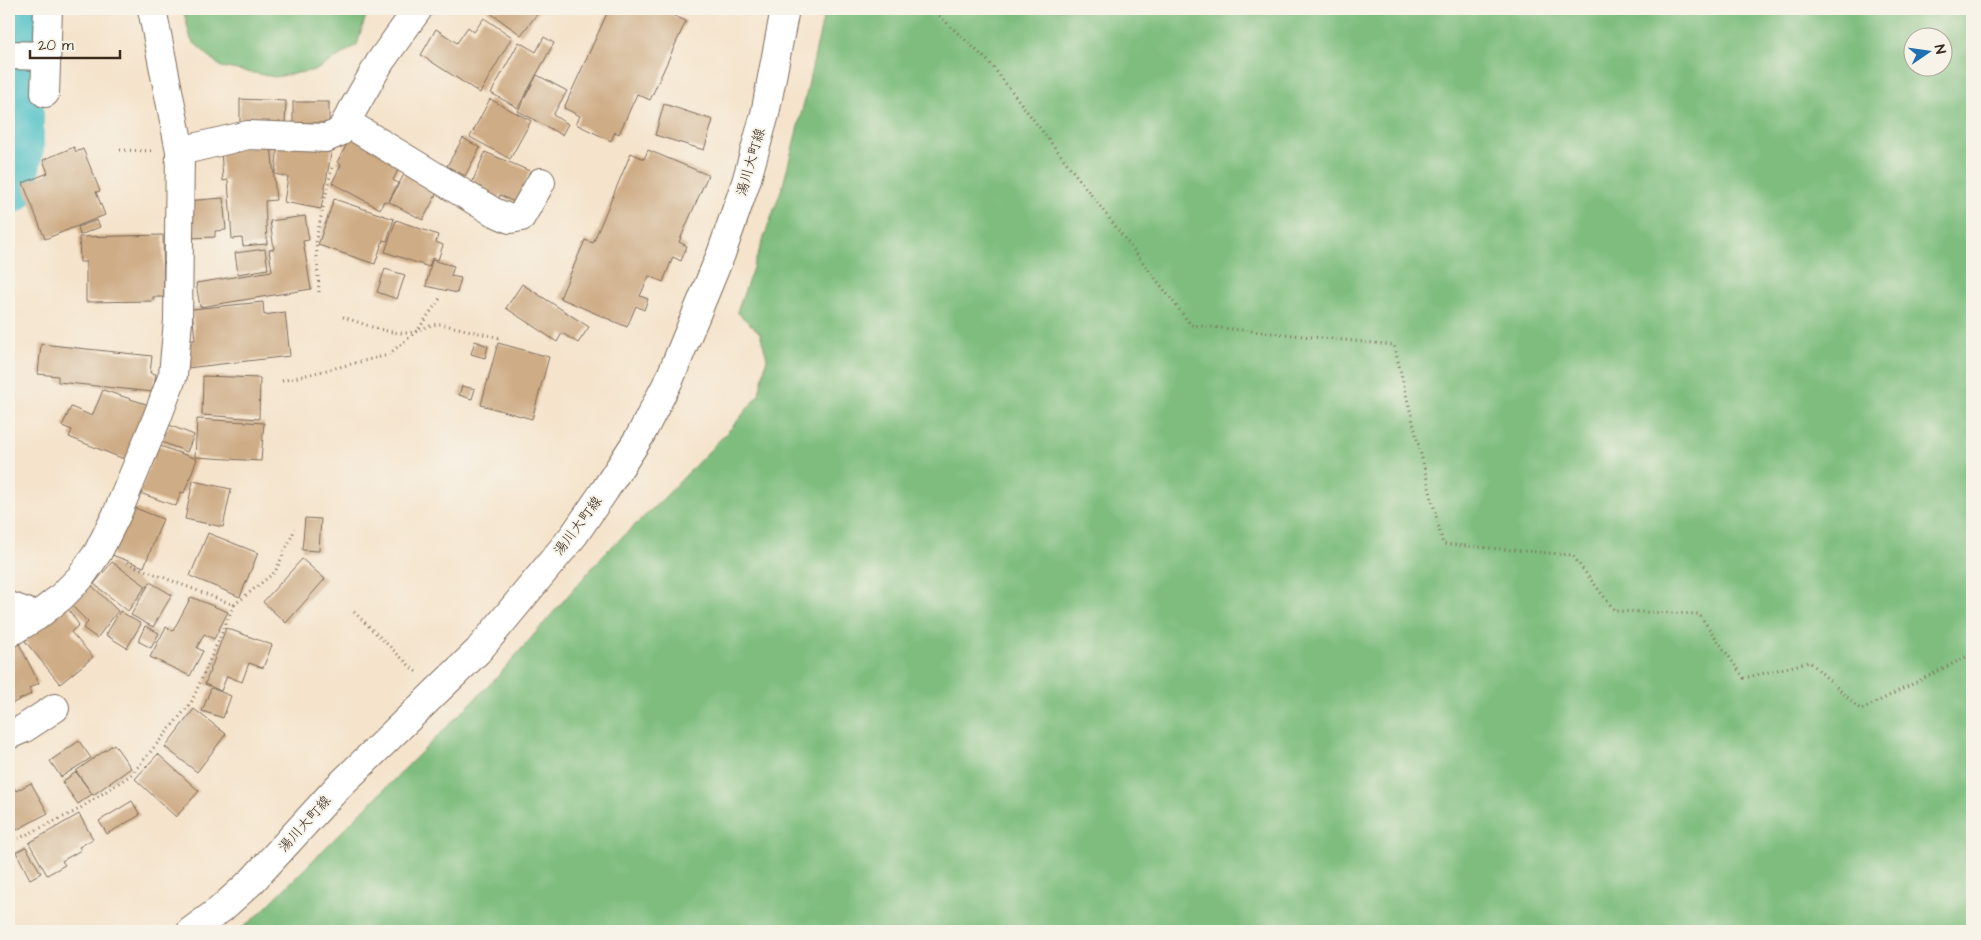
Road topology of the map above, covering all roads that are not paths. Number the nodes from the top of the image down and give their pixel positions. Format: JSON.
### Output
{"nodes":[{"id":1,"x":48,"y":9,"type":"edge"},
{"id":2,"x":152,"y":9,"type":"edge"},
{"id":3,"x":418,"y":9,"type":"edge"},
{"id":4,"x":785,"y":9,"type":"edge"},
{"id":5,"x":9,"y":55,"type":"edge"},
{"id":6,"x":41,"y":56,"type":"junction"},
{"id":7,"x":45,"y":93,"type":"dead end"},
{"id":8,"x":343,"y":127,"type":"junction"},
{"id":9,"x":180,"y":152,"type":"junction"},
{"id":10,"x":541,"y":182,"type":"dead end"},
{"id":11,"x":9,"y":606,"type":"edge"},
{"id":12,"x":37,"y":616,"type":"junction"},
{"id":13,"x":9,"y":633,"type":"edge"},
{"id":14,"x":55,"y":708,"type":"dead end"},
{"id":15,"x":9,"y":735,"type":"edge"},
{"id":16,"x":191,"y":931,"type":"edge"}],
"edges":[{"from":1,"to":6,"type":"main road"},
{"from":2,"to":9,"type":"main road"},
{"from":3,"to":8,"type":"main road"},
{"from":4,"to":16,"type":"main road","name":"湯川大町線"},
{"from":5,"to":6,"type":"main road"},
{"from":6,"to":7,"type":"main road"},
{"from":8,"to":9,"type":"main road"},
{"from":8,"to":10,"type":"main road"},
{"from":9,"to":12,"type":"main road"},
{"from":11,"to":12,"type":"main road"},
{"from":12,"to":13,"type":"main road"},
{"from":14,"to":15,"type":"main road"}]}
